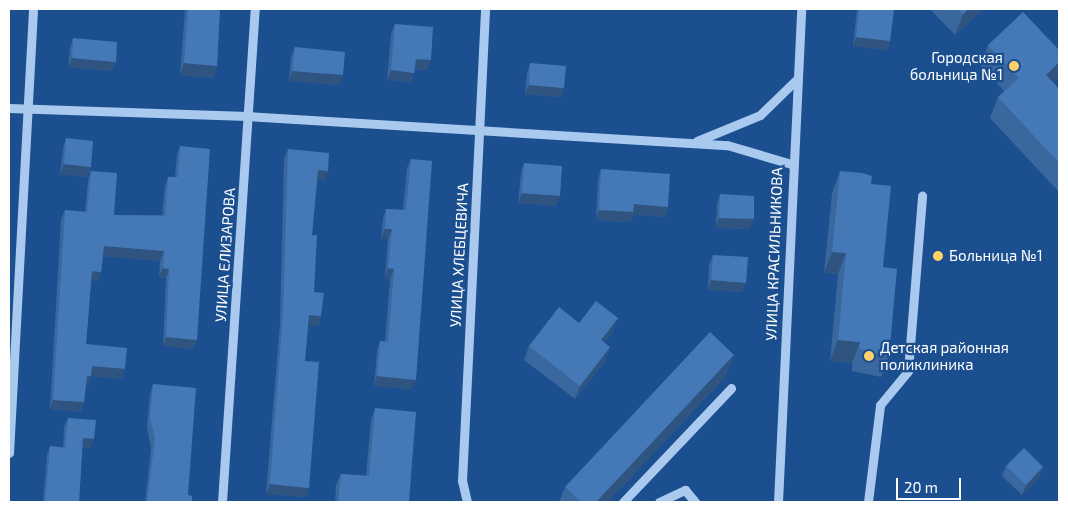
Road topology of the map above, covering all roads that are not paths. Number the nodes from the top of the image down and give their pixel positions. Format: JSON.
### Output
{"nodes":[{"id":1,"x":33,"y":9,"type":"edge"},
{"id":2,"x":255,"y":9,"type":"edge"},
{"id":3,"x":486,"y":9,"type":"edge"},
{"id":4,"x":801,"y":9,"type":"edge"},
{"id":5,"x":796,"y":79,"type":"junction"},
{"id":6,"x":9,"y":108,"type":"edge"},
{"id":7,"x":27,"y":109,"type":"junction"},
{"id":8,"x":247,"y":116,"type":"junction"},
{"id":9,"x":478,"y":130,"type":"junction"},
{"id":10,"x":692,"y":142,"type":"junction"},
{"id":11,"x":791,"y":164,"type":"junction"},
{"id":12,"x":922,"y":196,"type":"dead end"},
{"id":13,"x":731,"y":388,"type":"dead end"},
{"id":14,"x":9,"y":453,"type":"edge"},
{"id":15,"x":779,"y":501,"type":"edge"},
{"id":16,"x":222,"y":502,"type":"edge"},
{"id":17,"x":467,"y":502,"type":"edge"},
{"id":18,"x":623,"y":502,"type":"edge"},
{"id":19,"x":659,"y":502,"type":"edge"},
{"id":20,"x":695,"y":502,"type":"edge"},
{"id":21,"x":868,"y":502,"type":"edge"}],
"edges":[{"from":1,"to":7,"type":"street"},
{"from":2,"to":8,"type":"street","name":"УЛИЦА ЕЛИЗАРОВА"},
{"from":3,"to":9,"type":"street","name":"УЛИЦА ХЛЕБЦЕВИЧА"},
{"from":4,"to":5,"type":"street","name":"УЛИЦА КРАСИЛЬНИКОВА"},
{"from":5,"to":10,"type":"street"},
{"from":5,"to":11,"type":"street","name":"УЛИЦА КРАСИЛЬНИКОВА"},
{"from":6,"to":7,"type":"street"},
{"from":7,"to":8,"type":"street"},
{"from":7,"to":14,"type":"street"},
{"from":8,"to":9,"type":"street"},
{"from":8,"to":16,"type":"street","name":"УЛИЦА ЕЛИЗАРОВА"},
{"from":9,"to":10,"type":"street"},
{"from":9,"to":17,"type":"street","name":"УЛИЦА ХЛЕБЦЕВИЧА"},
{"from":10,"to":11,"type":"street"},
{"from":11,"to":15,"type":"street","name":"УЛИЦА КРАСИЛЬНИКОВА"},
{"from":12,"to":21,"type":"street"},
{"from":13,"to":18,"type":"street"},
{"from":19,"to":20,"type":"street"}]}
